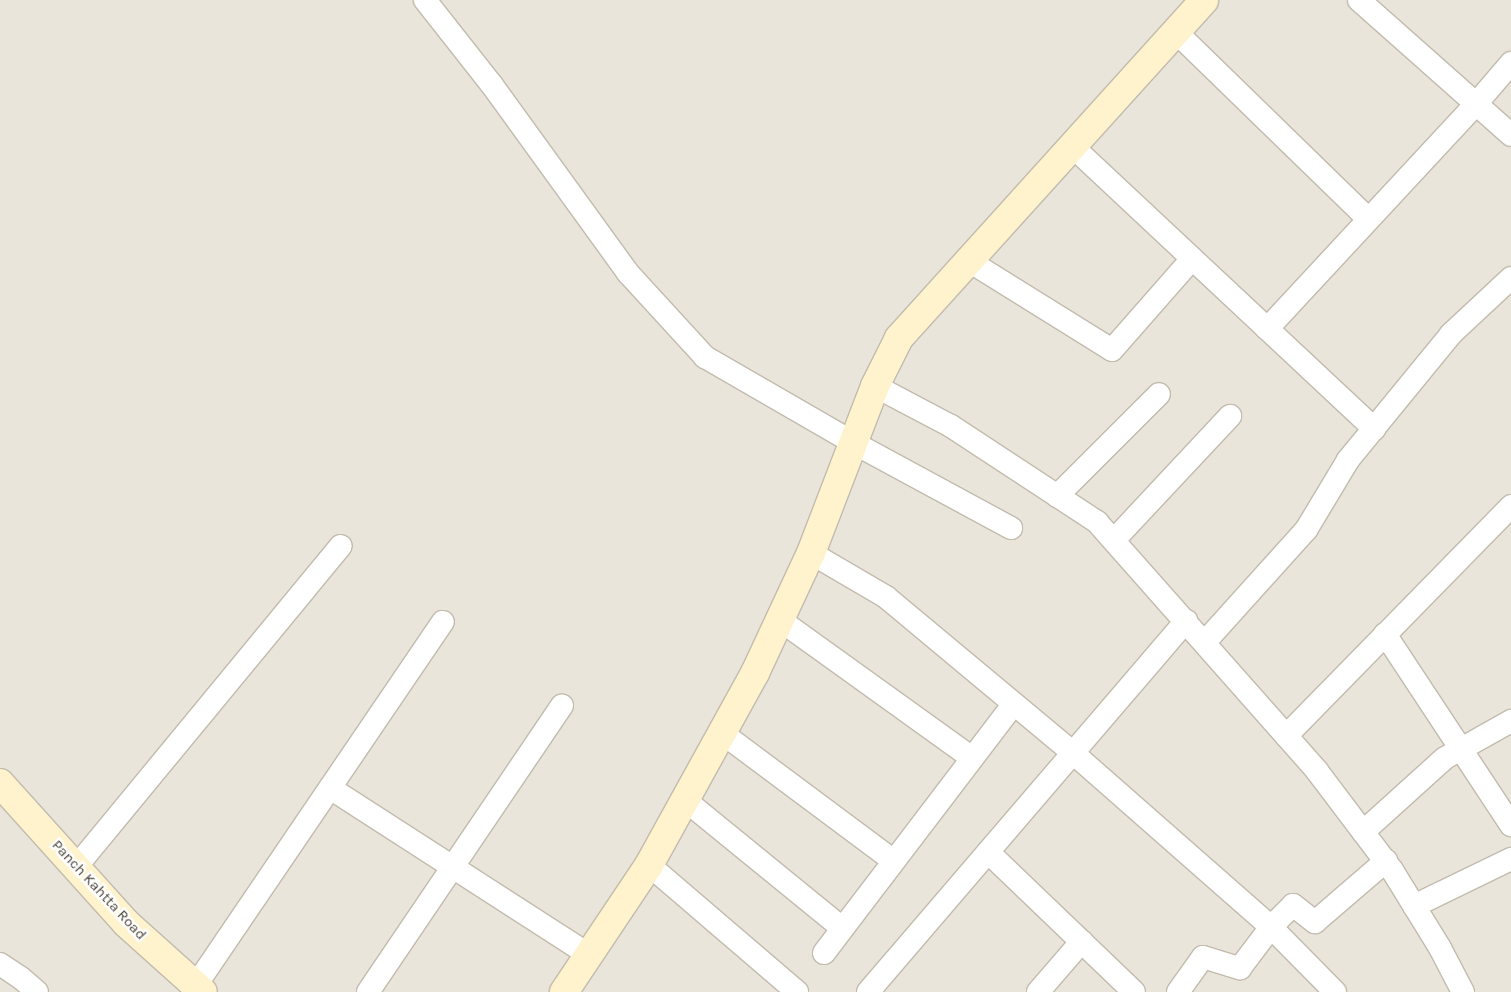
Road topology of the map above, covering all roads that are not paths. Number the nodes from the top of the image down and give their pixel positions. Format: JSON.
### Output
{"nodes":[{"id":1,"x":425,"y":0,"type":"edge"},
{"id":2,"x":1204,"y":0,"type":"edge"},
{"id":3,"x":1359,"y":0,"type":"edge"},
{"id":4,"x":1176,"y":32,"type":"junction"},
{"id":5,"x":1511,"y":63,"type":"edge"},
{"id":6,"x":1476,"y":104,"type":"junction"},
{"id":7,"x":1511,"y":135,"type":"edge"},
{"id":8,"x":1072,"y":146,"type":"junction"},
{"id":9,"x":1368,"y":220,"type":"junction"},
{"id":10,"x":1192,"y":259,"type":"junction"},
{"id":11,"x":969,"y":260,"type":"junction"},
{"id":12,"x":1511,"y":278,"type":"edge"},
{"id":13,"x":1267,"y":329,"type":"junction"},
{"id":14,"x":874,"y":386,"type":"junction"},
{"id":15,"x":1158,"y":394,"type":"dead end"},
{"id":16,"x":1230,"y":416,"type":"dead end"},
{"id":17,"x":1374,"y":429,"type":"junction"},
{"id":18,"x":852,"y":442,"type":"junction"},
{"id":19,"x":1057,"y":496,"type":"junction"},
{"id":20,"x":1511,"y":506,"type":"edge"},
{"id":21,"x":1011,"y":528,"type":"dead end"},
{"id":22,"x":1114,"y":540,"type":"junction"},
{"id":23,"x":340,"y":546,"type":"dead end"},
{"id":24,"x":811,"y":553,"type":"junction"},
{"id":25,"x":780,"y":620,"type":"junction"},
{"id":26,"x":1186,"y":621,"type":"junction"},
{"id":27,"x":443,"y":622,"type":"dead end"},
{"id":28,"x":1385,"y":634,"type":"junction"},
{"id":29,"x":1205,"y":642,"type":"junction"},
{"id":30,"x":1014,"y":704,"type":"junction"},
{"id":31,"x":562,"y":706,"type":"dead end"},
{"id":32,"x":1511,"y":721,"type":"edge"},
{"id":33,"x":722,"y":733,"type":"junction"},
{"id":34,"x":1286,"y":736,"type":"junction"},
{"id":35,"x":1461,"y":749,"type":"junction"},
{"id":36,"x":1072,"y":753,"type":"junction"},
{"id":37,"x":972,"y":758,"type":"junction"},
{"id":38,"x":0,"y":783,"type":"edge"},
{"id":39,"x":330,"y":788,"type":"junction"},
{"id":40,"x":685,"y":800,"type":"junction"},
{"id":41,"x":1511,"y":824,"type":"edge"},
{"id":42,"x":1363,"y":832,"type":"junction"},
{"id":43,"x":988,"y":852,"type":"junction"},
{"id":44,"x":1511,"y":859,"type":"edge"},
{"id":45,"x":894,"y":861,"type":"junction"},
{"id":46,"x":1386,"y":861,"type":"junction"},
{"id":47,"x":649,"y":865,"type":"junction"},
{"id":48,"x":76,"y":867,"type":"junction"},
{"id":49,"x":452,"y":868,"type":"junction"},
{"id":50,"x":1414,"y":906,"type":"junction"},
{"id":51,"x":1271,"y":927,"type":"junction"},
{"id":52,"x":842,"y":928,"type":"junction"},
{"id":53,"x":1082,"y":942,"type":"junction"},
{"id":54,"x":824,"y":953,"type":"dead end"},
{"id":55,"x":589,"y":955,"type":"junction"},
{"id":56,"x":0,"y":964,"type":"edge"},
{"id":57,"x":200,"y":989,"type":"edge"},
{"id":58,"x":37,"y":992,"type":"edge"},
{"id":59,"x":368,"y":992,"type":"edge"},
{"id":60,"x":564,"y":992,"type":"edge"},
{"id":61,"x":797,"y":992,"type":"edge"},
{"id":62,"x":868,"y":992,"type":"edge"},
{"id":63,"x":1038,"y":992,"type":"edge"},
{"id":64,"x":1134,"y":992,"type":"edge"},
{"id":65,"x":1178,"y":992,"type":"edge"},
{"id":66,"x":1335,"y":992,"type":"edge"},
{"id":67,"x":1463,"y":992,"type":"edge"}],
"edges":[{"from":1,"to":18,"type":"street"},
{"from":2,"to":4,"type":"main road"},
{"from":3,"to":6,"type":"street"},
{"from":4,"to":8,"type":"main road"},
{"from":4,"to":9,"type":"street"},
{"from":5,"to":6,"type":"street"},
{"from":6,"to":7,"type":"street"},
{"from":6,"to":9,"type":"street"},
{"from":8,"to":10,"type":"street"},
{"from":8,"to":11,"type":"main road"},
{"from":9,"to":13,"type":"street"},
{"from":10,"to":11,"type":"street"},
{"from":10,"to":13,"type":"street"},
{"from":11,"to":14,"type":"main road"},
{"from":12,"to":17,"type":"street"},
{"from":13,"to":17,"type":"street"},
{"from":14,"to":18,"type":"main road"},
{"from":14,"to":19,"type":"street"},
{"from":15,"to":19,"type":"street"},
{"from":16,"to":22,"type":"street"},
{"from":17,"to":29,"type":"street"},
{"from":18,"to":21,"type":"street"},
{"from":18,"to":24,"type":"main road"},
{"from":19,"to":22,"type":"street"},
{"from":20,"to":28,"type":"street"},
{"from":22,"to":26,"type":"street"},
{"from":23,"to":48,"type":"street"},
{"from":24,"to":25,"type":"main road"},
{"from":24,"to":30,"type":"street"},
{"from":25,"to":33,"type":"main road"},
{"from":25,"to":37,"type":"street"},
{"from":26,"to":29,"type":"street"},
{"from":26,"to":36,"type":"street"},
{"from":27,"to":39,"type":"street"},
{"from":28,"to":34,"type":"street"},
{"from":28,"to":35,"type":"street"},
{"from":29,"to":34,"type":"street"},
{"from":30,"to":36,"type":"street"},
{"from":30,"to":37,"type":"street"},
{"from":31,"to":49,"type":"street"},
{"from":32,"to":35,"type":"street"},
{"from":33,"to":40,"type":"main road"},
{"from":33,"to":45,"type":"street"},
{"from":34,"to":42,"type":"street"},
{"from":35,"to":41,"type":"street"},
{"from":35,"to":42,"type":"street"},
{"from":36,"to":43,"type":"street"},
{"from":36,"to":51,"type":"street"},
{"from":37,"to":45,"type":"street"},
{"from":38,"to":48,"type":"main road","name":"Panch Kahtta Road"},
{"from":39,"to":49,"type":"street"},
{"from":39,"to":57,"type":"street"},
{"from":40,"to":47,"type":"main road"},
{"from":40,"to":52,"type":"street"},
{"from":42,"to":46,"type":"street"},
{"from":43,"to":53,"type":"street"},
{"from":43,"to":62,"type":"street"},
{"from":44,"to":50,"type":"street"},
{"from":45,"to":52,"type":"street"},
{"from":46,"to":50,"type":"street"},
{"from":46,"to":51,"type":"street"},
{"from":47,"to":55,"type":"main road"},
{"from":47,"to":61,"type":"street"},
{"from":48,"to":57,"type":"main road","name":"Panch Kahtta Road"},
{"from":49,"to":55,"type":"street"},
{"from":49,"to":59,"type":"street"},
{"from":50,"to":67,"type":"street"},
{"from":51,"to":65,"type":"street"},
{"from":51,"to":66,"type":"street"},
{"from":52,"to":54,"type":"street"},
{"from":53,"to":63,"type":"street"},
{"from":53,"to":64,"type":"street"},
{"from":55,"to":60,"type":"main road"},
{"from":56,"to":58,"type":"street"}]}
